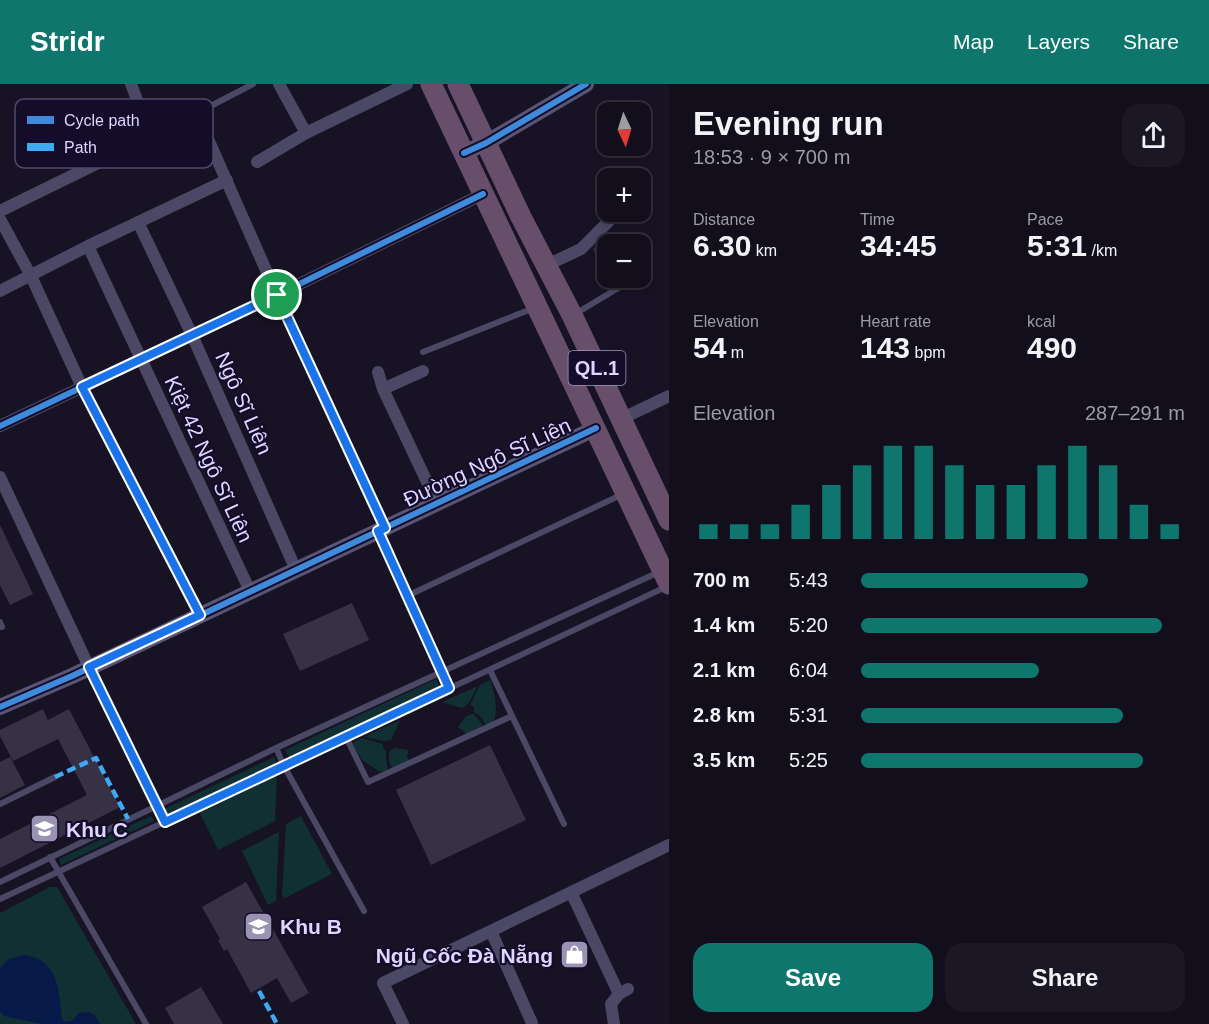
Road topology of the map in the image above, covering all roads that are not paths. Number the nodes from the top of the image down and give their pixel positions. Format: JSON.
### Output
{"nodes":[{"id":1,"x":131,"y":84,"type":"edge"},
{"id":2,"x":253,"y":84,"type":"edge"},
{"id":3,"x":279,"y":84,"type":"edge"},
{"id":4,"x":407,"y":84,"type":"edge"},
{"id":5,"x":432,"y":84,"type":"edge"},
{"id":6,"x":458,"y":84,"type":"edge"},
{"id":7,"x":586,"y":84,"type":"edge"},
{"id":8,"x":137,"y":99,"type":"edge"},
{"id":9,"x":213,"y":105,"type":"edge"},
{"id":10,"x":306,"y":134,"type":"junction"},
{"id":11,"x":486,"y":143,"type":"junction"},
{"id":12,"x":213,"y":150,"type":"edge"},
{"id":13,"x":464,"y":153,"type":"junction"},
{"id":14,"x":257,"y":162,"type":"dead end"},
{"id":15,"x":89,"y":168,"type":"edge"},
{"id":16,"x":227,"y":180,"type":"junction"},
{"id":17,"x":483,"y":194,"type":"junction"},
{"id":18,"x":0,"y":212,"type":"edge"},
{"id":19,"x":0,"y":219,"type":"edge"},
{"id":20,"x":138,"y":222,"type":"junction"},
{"id":21,"x":608,"y":222,"type":"edge"},
{"id":22,"x":88,"y":246,"type":"junction"},
{"id":23,"x":547,"y":266,"type":"junction"},
{"id":24,"x":30,"y":276,"type":"junction"},
{"id":25,"x":617,"y":288,"type":"edge"},
{"id":26,"x":0,"y":291,"type":"edge"},
{"id":27,"x":277,"y":295,"type":"junction"},
{"id":28,"x":538,"y":307,"type":"junction"},
{"id":29,"x":572,"y":315,"type":"junction"},
{"id":30,"x":192,"y":335,"type":"junction"},
{"id":31,"x":423,"y":352,"type":"dead end"},
{"id":32,"x":140,"y":360,"type":"junction"},
{"id":33,"x":423,"y":370,"type":"dead end"},
{"id":34,"x":378,"y":372,"type":"dead end"},
{"id":35,"x":82,"y":387,"type":"junction"},
{"id":36,"x":383,"y":389,"type":"junction"},
{"id":37,"x":669,"y":396,"type":"edge"},
{"id":38,"x":621,"y":420,"type":"junction"},
{"id":39,"x":0,"y":426,"type":"edge"},
{"id":40,"x":596,"y":428,"type":"junction"},
{"id":41,"x":0,"y":477,"type":"edge"},
{"id":42,"x":627,"y":492,"type":"junction"},
{"id":43,"x":437,"y":503,"type":"junction"},
{"id":44,"x":668,"y":515,"type":"edge"},
{"id":45,"x":381,"y":529,"type":"junction"},
{"id":46,"x":296,"y":570,"type":"junction"},
{"id":47,"x":667,"y":578,"type":"edge"},
{"id":48,"x":250,"y":591,"type":"junction"},
{"id":49,"x":407,"y":596,"type":"junction"},
{"id":50,"x":200,"y":615,"type":"junction"},
{"id":51,"x":89,"y":667,"type":"junction"},
{"id":52,"x":490,"y":670,"type":"junction"},
{"id":53,"x":440,"y":671,"type":"junction"},
{"id":54,"x":449,"y":688,"type":"junction"},
{"id":55,"x":0,"y":707,"type":"edge"},
{"id":56,"x":512,"y":716,"type":"junction"},
{"id":57,"x":346,"y":737,"type":"junction"},
{"id":58,"x":276,"y":748,"type":"junction"},
{"id":59,"x":284,"y":766,"type":"junction"},
{"id":60,"x":55,"y":777,"type":"dead end"},
{"id":61,"x":0,"y":804,"type":"edge"},
{"id":62,"x":155,"y":805,"type":"junction"},
{"id":63,"x":165,"y":822,"type":"junction"},
{"id":64,"x":564,"y":824,"type":"dead end"},
{"id":65,"x":669,"y":845,"type":"edge"},
{"id":66,"x":50,"y":857,"type":"junction"},
{"id":67,"x":58,"y":872,"type":"junction"},
{"id":68,"x":0,"y":882,"type":"edge"},
{"id":69,"x":571,"y":892,"type":"junction"},
{"id":70,"x":0,"y":899,"type":"edge"},
{"id":71,"x":364,"y":911,"type":"dead end"},
{"id":72,"x":490,"y":931,"type":"junction"},
{"id":73,"x":532,"y":1023,"type":"edge"},
{"id":74,"x":146,"y":1024,"type":"edge"},
{"id":75,"x":402,"y":1024,"type":"edge"},
{"id":76,"x":614,"y":1024,"type":"edge"}],
"edges":[{"from":1,"to":8,"type":"street"},
{"from":2,"to":9,"type":"lane"},
{"from":3,"to":10,"type":"street"},
{"from":4,"to":10,"type":"street"},
{"from":5,"to":13,"type":"highway","number":"QL.1"},
{"from":6,"to":11,"type":"highway","number":"QL.1"},
{"from":7,"to":11,"type":"street"},
{"from":10,"to":14,"type":"street"},
{"from":11,"to":13,"type":"street"},
{"from":11,"to":23,"type":"highway","number":"QL.1"},
{"from":12,"to":16,"type":"street"},
{"from":13,"to":17,"type":"highway","number":"QL.1"},
{"from":15,"to":18,"type":"street"},
{"from":16,"to":20,"type":"street"},
{"from":16,"to":27,"type":"street"},
{"from":17,"to":27,"type":"street"},
{"from":17,"to":28,"type":"highway","number":"QL.1"},
{"from":19,"to":24,"type":"street"},
{"from":20,"to":22,"type":"street"},
{"from":20,"to":30,"type":"street","name":"Ngô Sĩ Liên"},
{"from":21,"to":23,"type":"street"},
{"from":22,"to":24,"type":"street"},
{"from":22,"to":32,"type":"street","name":"Kiệt 42 Ngô Sĩ Liên"},
{"from":23,"to":29,"type":"highway","number":"QL.1"},
{"from":24,"to":26,"type":"street"},
{"from":24,"to":35,"type":"street"},
{"from":25,"to":29,"type":"lane"},
{"from":27,"to":30,"type":"street"},
{"from":27,"to":45,"type":"street"},
{"from":28,"to":31,"type":"lane"},
{"from":28,"to":40,"type":"highway","number":"QL.1"},
{"from":29,"to":38,"type":"highway","number":"QL.1"},
{"from":30,"to":32,"type":"street"},
{"from":30,"to":46,"type":"street","name":"Ngô Sĩ Liên"},
{"from":32,"to":35,"type":"street"},
{"from":32,"to":48,"type":"street","name":"Kiệt 42 Ngô Sĩ Liên"},
{"from":33,"to":36,"type":"street"},
{"from":34,"to":36,"type":"street"},
{"from":35,"to":39,"type":"street"},
{"from":35,"to":50,"type":"street"},
{"from":36,"to":43,"type":"street"},
{"from":37,"to":38,"type":"street"},
{"from":38,"to":44,"type":"highway","number":"QL.1"},
{"from":40,"to":42,"type":"highway","number":"QL.1"},
{"from":40,"to":43,"type":"street","name":"Đường Ngô Sĩ Liên"},
{"from":41,"to":51,"type":"street"},
{"from":42,"to":47,"type":"highway","number":"QL.1"},
{"from":42,"to":49,"type":"lane"},
{"from":43,"to":45,"type":"street","name":"Đường Ngô Sĩ Liên"},
{"from":45,"to":46,"type":"street","name":"Đường Ngô Sĩ Liên"},
{"from":45,"to":49,"type":"lane"},
{"from":46,"to":48,"type":"street","name":"Đường Ngô Sĩ Liên"},
{"from":47,"to":52,"type":"lane"},
{"from":47,"to":53,"type":"lane"},
{"from":48,"to":50,"type":"street","name":"Đường Ngô Sĩ Liên"},
{"from":49,"to":53,"type":"lane"},
{"from":50,"to":51,"type":"street","name":"Đường Ngô Sĩ Liên"},
{"from":51,"to":55,"type":"street","name":"Đường Ngô Sĩ Liên"},
{"from":51,"to":62,"type":"lane"},
{"from":52,"to":54,"type":"lane"},
{"from":52,"to":56,"type":"lane"},
{"from":53,"to":54,"type":"lane"},
{"from":53,"to":58,"type":"lane"},
{"from":54,"to":57,"type":"lane"},
{"from":56,"to":57,"type":"lane"},
{"from":56,"to":64,"type":"lane"},
{"from":57,"to":59,"type":"lane"},
{"from":58,"to":59,"type":"lane"},
{"from":58,"to":62,"type":"lane"},
{"from":59,"to":63,"type":"lane"},
{"from":59,"to":71,"type":"lane"},
{"from":60,"to":61,"type":"lane"},
{"from":62,"to":63,"type":"lane"},
{"from":62,"to":66,"type":"lane"},
{"from":63,"to":67,"type":"lane"},
{"from":65,"to":69,"type":"street"},
{"from":66,"to":67,"type":"lane"},
{"from":66,"to":68,"type":"lane"},
{"from":67,"to":70,"type":"lane"},
{"from":67,"to":74,"type":"lane"},
{"from":69,"to":72,"type":"street"},
{"from":69,"to":76,"type":"street"},
{"from":72,"to":73,"type":"street"},
{"from":72,"to":75,"type":"street"}]}
